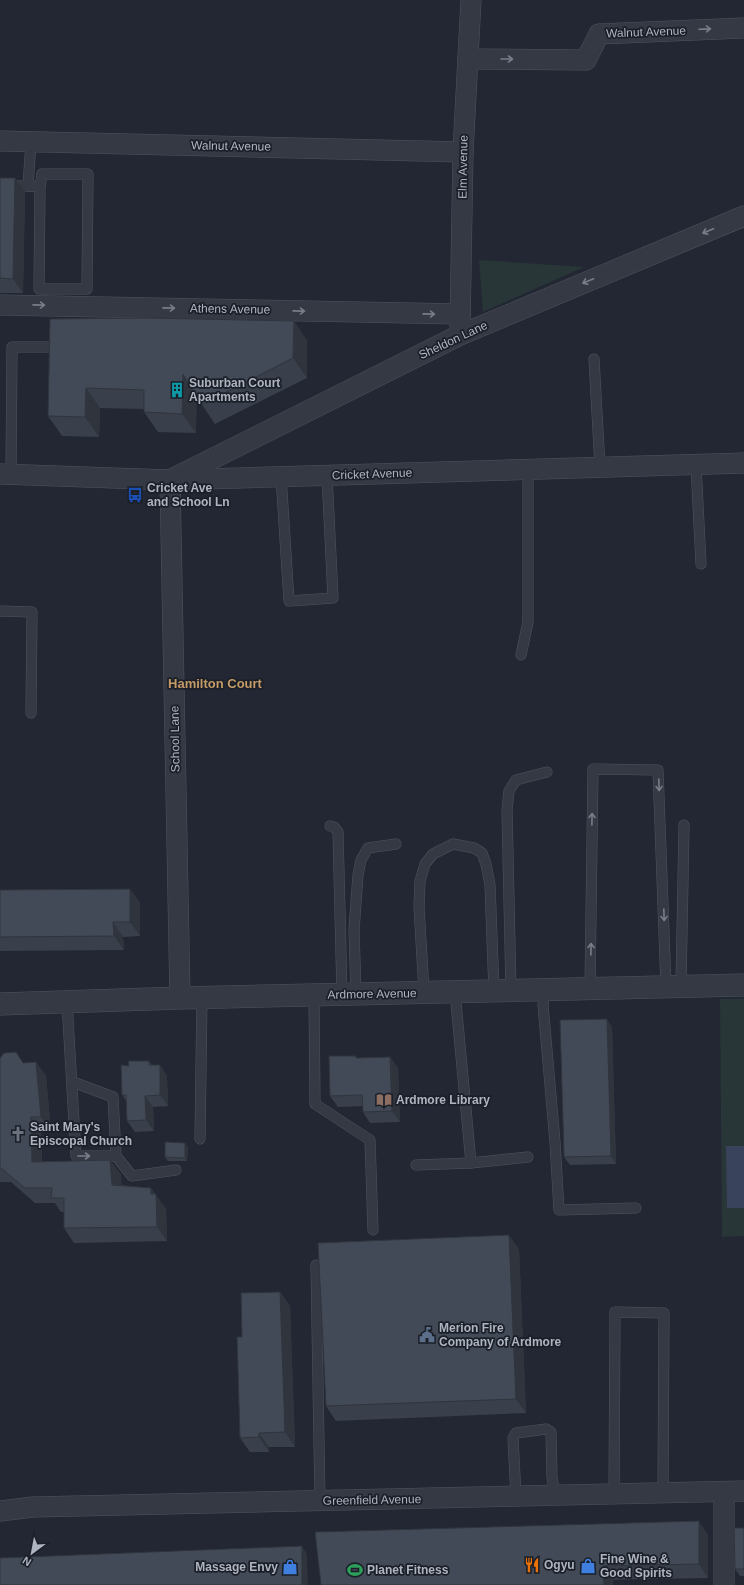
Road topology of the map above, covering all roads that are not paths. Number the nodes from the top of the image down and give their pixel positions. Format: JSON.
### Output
{"nodes":[{"id":1,"x":470,"y":0,"type":"edge"},
{"id":2,"x":744,"y":28,"type":"edge"},
{"id":3,"x":468,"y":59,"type":"junction"},
{"id":4,"x":0,"y":141,"type":"edge"},
{"id":5,"x":31,"y":142,"type":"junction"},
{"id":6,"x":463,"y":152,"type":"junction"},
{"id":7,"x":0,"y":186,"type":"edge"},
{"id":8,"x":28,"y":186,"type":"junction"},
{"id":9,"x":40,"y":187,"type":"junction"},
{"id":10,"x":744,"y":216,"type":"edge"},
{"id":11,"x":0,"y":304,"type":"edge"},
{"id":12,"x":460,"y":314,"type":"junction"},
{"id":13,"x":460,"y":335,"type":"junction"},
{"id":14,"x":53,"y":347,"type":"edge"},
{"id":15,"x":594,"y":359,"type":"dead end"},
{"id":16,"x":744,"y":463,"type":"edge"},
{"id":17,"x":696,"y":465,"type":"junction"},
{"id":18,"x":600,"y":467,"type":"junction"},
{"id":19,"x":528,"y":469,"type":"junction"},
{"id":20,"x":5,"y":475,"type":"edge"},
{"id":21,"x":326,"y":475,"type":"junction"},
{"id":22,"x":281,"y":476,"type":"junction"},
{"id":23,"x":170,"y":480,"type":"junction"},
{"id":24,"x":701,"y":564,"type":"dead end"},
{"id":25,"x":0,"y":610,"type":"edge"},
{"id":26,"x":521,"y":655,"type":"dead end"},
{"id":27,"x":31,"y":713,"type":"dead end"},
{"id":28,"x":547,"y":772,"type":"dead end"},
{"id":29,"x":684,"y":825,"type":"dead end"},
{"id":30,"x":330,"y":826,"type":"dead end"},
{"id":31,"x":396,"y":844,"type":"dead end"},
{"id":32,"x":744,"y":985,"type":"edge"},
{"id":33,"x":674,"y":987,"type":"junction"},
{"id":34,"x":590,"y":988,"type":"junction"},
{"id":35,"x":503,"y":990,"type":"junction"},
{"id":36,"x":545,"y":990,"type":"junction"},
{"id":37,"x":424,"y":992,"type":"junction"},
{"id":38,"x":455,"y":992,"type":"junction"},
{"id":39,"x":349,"y":994,"type":"junction"},
{"id":40,"x":314,"y":995,"type":"junction"},
{"id":41,"x":202,"y":997,"type":"junction"},
{"id":42,"x":180,"y":998,"type":"junction"},
{"id":43,"x":67,"y":1002,"type":"junction"},
{"id":44,"x":0,"y":1004,"type":"edge"},
{"id":45,"x":73,"y":1082,"type":"junction"},
{"id":46,"x":200,"y":1139,"type":"dead end"},
{"id":47,"x":116,"y":1156,"type":"junction"},
{"id":48,"x":528,"y":1157,"type":"dead end"},
{"id":49,"x":471,"y":1163,"type":"junction"},
{"id":50,"x":416,"y":1165,"type":"dead end"},
{"id":51,"x":176,"y":1170,"type":"dead end"},
{"id":52,"x":636,"y":1208,"type":"dead end"},
{"id":53,"x":373,"y":1230,"type":"dead end"},
{"id":54,"x":316,"y":1265,"type":"dead end"},
{"id":55,"x":744,"y":1491,"type":"edge"},
{"id":56,"x":724,"y":1492,"type":"junction"},
{"id":57,"x":663,"y":1494,"type":"junction"},
{"id":58,"x":614,"y":1495,"type":"junction"},
{"id":59,"x":554,"y":1496,"type":"junction"},
{"id":60,"x":516,"y":1497,"type":"junction"},
{"id":61,"x":320,"y":1501,"type":"junction"},
{"id":62,"x":0,"y":1511,"type":"edge"},
{"id":63,"x":724,"y":1585,"type":"edge"}],
"edges":[{"from":1,"to":3,"type":"street","name":"Elm Avenue"},
{"from":3,"to":2,"type":"street","name":"Walnut Avenue","one_way":true},
{"from":3,"to":6,"type":"street","name":"Elm Avenue"},
{"from":4,"to":5,"type":"street","name":"Walnut Avenue"},
{"from":5,"to":6,"type":"street","name":"Walnut Avenue"},
{"from":5,"to":8,"type":"lane"},
{"from":6,"to":12,"type":"street","name":"Elm Avenue"},
{"from":7,"to":8,"type":"lane"},
{"from":8,"to":9,"type":"lane"},
{"from":9,"to":9,"type":"lane"},
{"from":10,"to":13,"type":"street","name":"Sheldon Lane","one_way":true},
{"from":11,"to":12,"type":"street","name":"Athens Avenue","one_way":true},
{"from":12,"to":13,"type":"street","name":"Elm Avenue"},
{"from":13,"to":23,"type":"street","name":"Sheldon Lane"},
{"from":14,"to":20,"type":"lane"},
{"from":15,"to":18,"type":"lane"},
{"from":16,"to":17,"type":"street","name":"Cricket Avenue"},
{"from":17,"to":18,"type":"street","name":"Cricket Avenue"},
{"from":17,"to":24,"type":"lane"},
{"from":18,"to":19,"type":"street","name":"Cricket Avenue"},
{"from":19,"to":21,"type":"street","name":"Cricket Avenue"},
{"from":19,"to":26,"type":"lane"},
{"from":20,"to":23,"type":"street","name":"Cricket Avenue"},
{"from":21,"to":22,"type":"street","name":"Cricket Avenue"},
{"from":21,"to":22,"type":"lane"},
{"from":22,"to":23,"type":"street","name":"Cricket Avenue"},
{"from":23,"to":42,"type":"street","name":"School Lane"},
{"from":25,"to":27,"type":"lane"},
{"from":28,"to":35,"type":"lane"},
{"from":29,"to":33,"type":"lane"},
{"from":30,"to":39,"type":"lane"},
{"from":31,"to":39,"type":"lane"},
{"from":32,"to":33,"type":"street","name":"Ardmore Avenue"},
{"from":33,"to":34,"type":"street","name":"Ardmore Avenue"},
{"from":34,"to":33,"type":"lane","one_way":true},
{"from":34,"to":36,"type":"street","name":"Ardmore Avenue"},
{"from":35,"to":36,"type":"street","name":"Ardmore Avenue"},
{"from":35,"to":37,"type":"lane"},
{"from":35,"to":38,"type":"street","name":"Ardmore Avenue"},
{"from":36,"to":52,"type":"lane"},
{"from":37,"to":38,"type":"street","name":"Ardmore Avenue"},
{"from":37,"to":39,"type":"street","name":"Ardmore Avenue"},
{"from":38,"to":49,"type":"lane"},
{"from":39,"to":40,"type":"street","name":"Ardmore Avenue"},
{"from":40,"to":41,"type":"street","name":"Ardmore Avenue"},
{"from":40,"to":53,"type":"lane"},
{"from":41,"to":42,"type":"street","name":"Ardmore Avenue"},
{"from":41,"to":46,"type":"lane"},
{"from":42,"to":43,"type":"street","name":"Ardmore Avenue"},
{"from":43,"to":44,"type":"street","name":"Ardmore Avenue"},
{"from":43,"to":45,"type":"lane"},
{"from":45,"to":47,"type":"lane"},
{"from":45,"to":47,"type":"lane","one_way":true},
{"from":47,"to":51,"type":"lane"},
{"from":48,"to":49,"type":"lane"},
{"from":49,"to":50,"type":"lane"},
{"from":54,"to":61,"type":"lane"},
{"from":55,"to":56,"type":"street","name":"Greenfield Avenue"},
{"from":56,"to":57,"type":"street","name":"Greenfield Avenue"},
{"from":56,"to":63,"type":"street"},
{"from":57,"to":58,"type":"street","name":"Greenfield Avenue"},
{"from":57,"to":58,"type":"lane"},
{"from":58,"to":59,"type":"street","name":"Greenfield Avenue"},
{"from":59,"to":60,"type":"street","name":"Greenfield Avenue"},
{"from":59,"to":60,"type":"lane"},
{"from":60,"to":61,"type":"street","name":"Greenfield Avenue"},
{"from":61,"to":62,"type":"street","name":"Greenfield Avenue"}]}
